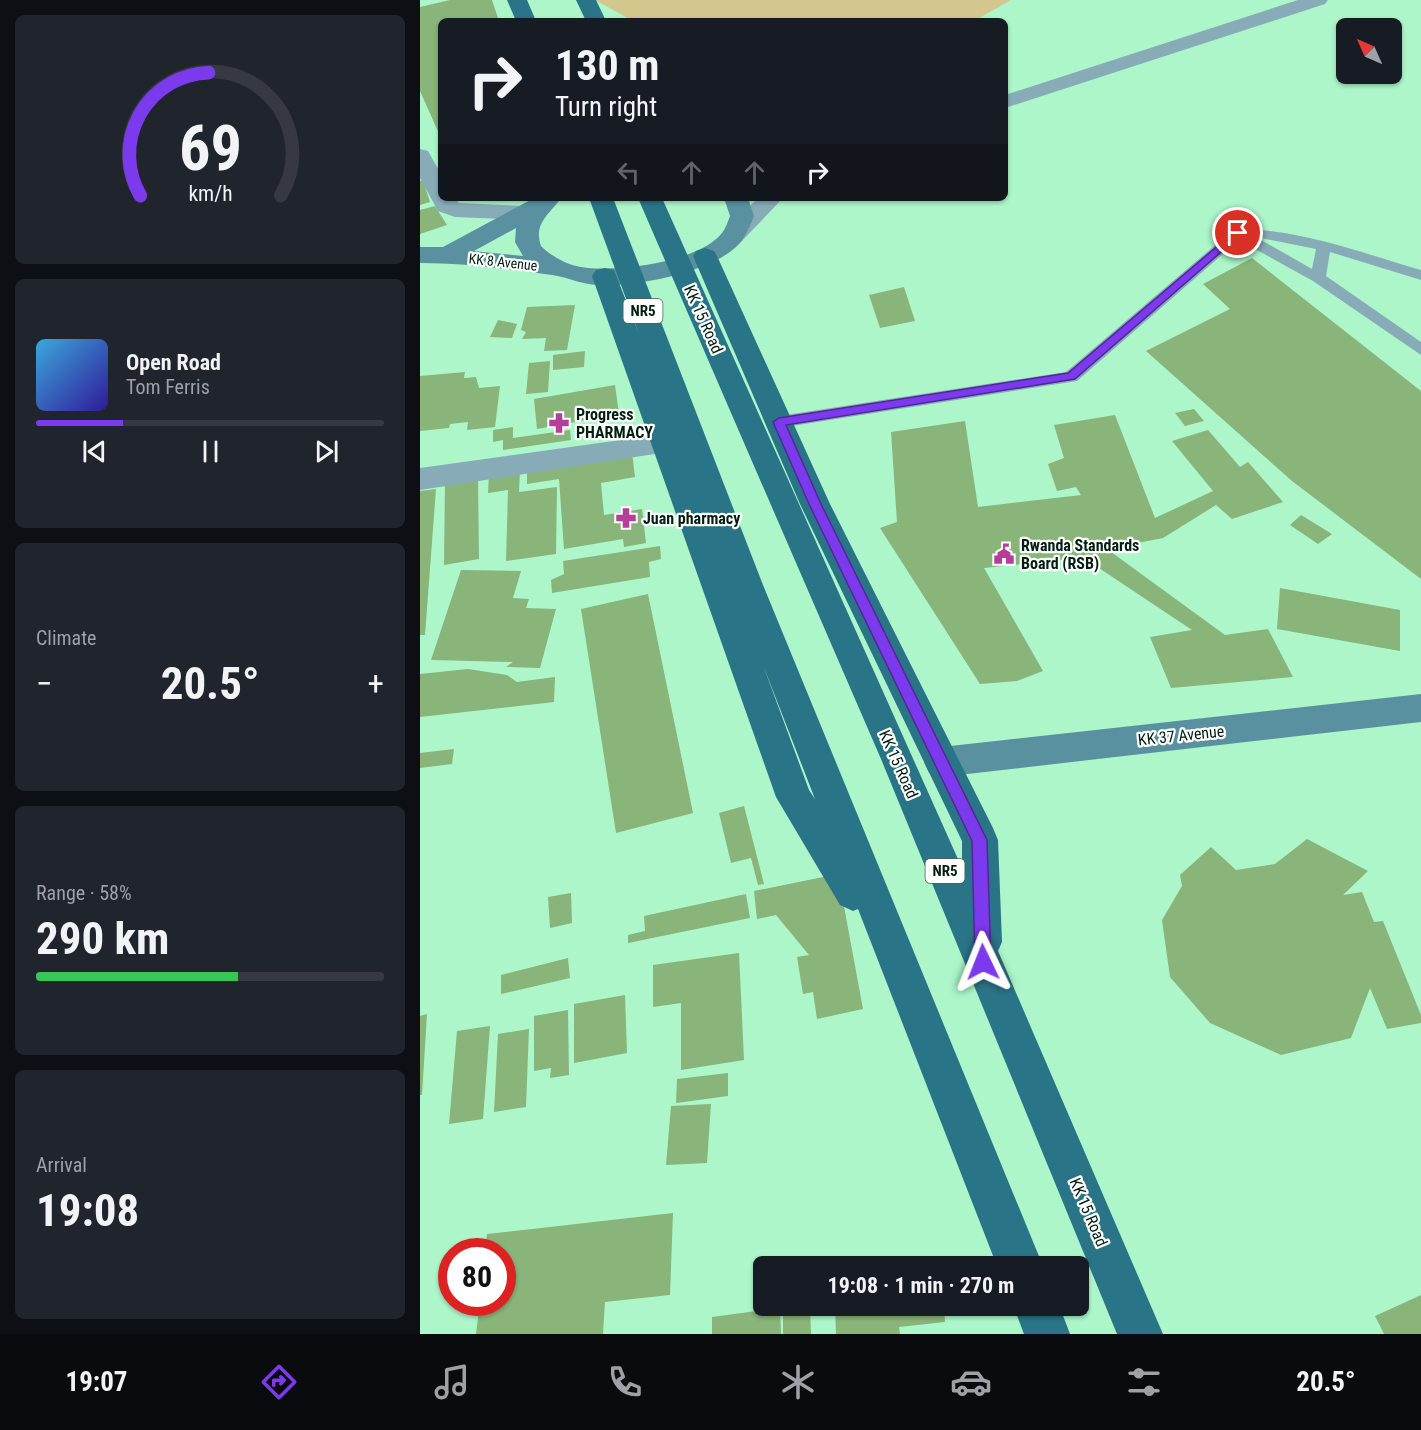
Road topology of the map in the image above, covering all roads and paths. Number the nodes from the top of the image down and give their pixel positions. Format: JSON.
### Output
{"nodes":[{"id":1,"x":517,"y":0,"type":"edge"},
{"id":2,"x":566,"y":0,"type":"edge"},
{"id":3,"x":586,"y":0,"type":"edge"},
{"id":4,"x":1318,"y":0,"type":"edge"},
{"id":5,"x":525,"y":18,"type":"edge"},
{"id":6,"x":575,"y":18,"type":"edge"},
{"id":7,"x":595,"y":18,"type":"edge"},
{"id":8,"x":1008,"y":101,"type":"edge"},
{"id":9,"x":420,"y":156,"type":"edge"},
{"id":10,"x":438,"y":191,"type":"edge"},
{"id":11,"x":443,"y":201,"type":"edge"},
{"id":12,"x":602,"y":201,"type":"edge"},
{"id":13,"x":652,"y":201,"type":"edge"},
{"id":14,"x":737,"y":201,"type":"edge"},
{"id":15,"x":768,"y":201,"type":"edge"},
{"id":16,"x":537,"y":206,"type":"edge"},
{"id":17,"x":1238,"y":233,"type":"junction"},
{"id":18,"x":731,"y":238,"type":"junction"},
{"id":19,"x":1324,"y":246,"type":"junction"},
{"id":20,"x":420,"y":255,"type":"edge"},
{"id":21,"x":448,"y":255,"type":"junction"},
{"id":22,"x":705,"y":256,"type":"junction"},
{"id":23,"x":558,"y":268,"type":"junction"},
{"id":24,"x":1421,"y":275,"type":"edge"},
{"id":25,"x":605,"y":276,"type":"junction"},
{"id":26,"x":1318,"y":278,"type":"junction"},
{"id":27,"x":1421,"y":350,"type":"edge"},
{"id":28,"x":762,"y":416,"type":"junction"},
{"id":29,"x":674,"y":434,"type":"junction"},
{"id":30,"x":420,"y":479,"type":"edge"},
{"id":31,"x":1421,"y":708,"type":"edge"},
{"id":32,"x":941,"y":762,"type":"junction"},
{"id":33,"x":983,"y":962,"type":"junction"},
{"id":34,"x":1016,"y":1256,"type":"edge"},
{"id":35,"x":1040,"y":1316,"type":"edge"},
{"id":36,"x":1047,"y":1334,"type":"edge"},
{"id":37,"x":1140,"y":1334,"type":"edge"}],
"edges":[{"from":1,"to":5,"type":"highway"},
{"from":2,"to":6,"type":"highway"},
{"from":3,"to":7,"type":"highway"},
{"from":4,"to":8,"type":"street"},
{"from":9,"to":10,"type":"street"},
{"from":11,"to":16,"type":"street"},
{"from":12,"to":29,"type":"highway","number":"NR5"},
{"from":13,"to":28,"type":"highway","name":"KK 15 Road","number":"NR5"},
{"from":14,"to":18,"type":"main road"},
{"from":15,"to":18,"type":"street"},
{"from":16,"to":21,"type":"main road","name":"KK 8 Avenue"},
{"from":16,"to":23,"type":"main road"},
{"from":17,"to":19,"type":"lane"},
{"from":17,"to":26,"type":"lane"},
{"from":17,"to":28,"type":"lane"},
{"from":18,"to":22,"type":"main road"},
{"from":19,"to":24,"type":"lane"},
{"from":19,"to":26,"type":"lane"},
{"from":20,"to":21,"type":"main road","name":"KK 8 Avenue"},
{"from":21,"to":23,"type":"main road","name":"KK 8 Avenue"},
{"from":22,"to":25,"type":"main road"},
{"from":22,"to":28,"type":"highway"},
{"from":23,"to":25,"type":"main road"},
{"from":25,"to":29,"type":"highway"},
{"from":26,"to":27,"type":"lane"},
{"from":28,"to":32,"type":"highway"},
{"from":28,"to":33,"type":"highway","name":"KK 15 Road","number":"NR5"},
{"from":29,"to":30,"type":"street"},
{"from":29,"to":34,"type":"highway","number":"NR5"},
{"from":31,"to":32,"type":"main road","name":"KK 37 Avenue"},
{"from":32,"to":33,"type":"highway"},
{"from":33,"to":37,"type":"highway","name":"KK 15 Road","number":"NR5"},
{"from":35,"to":36,"type":"highway"}]}
